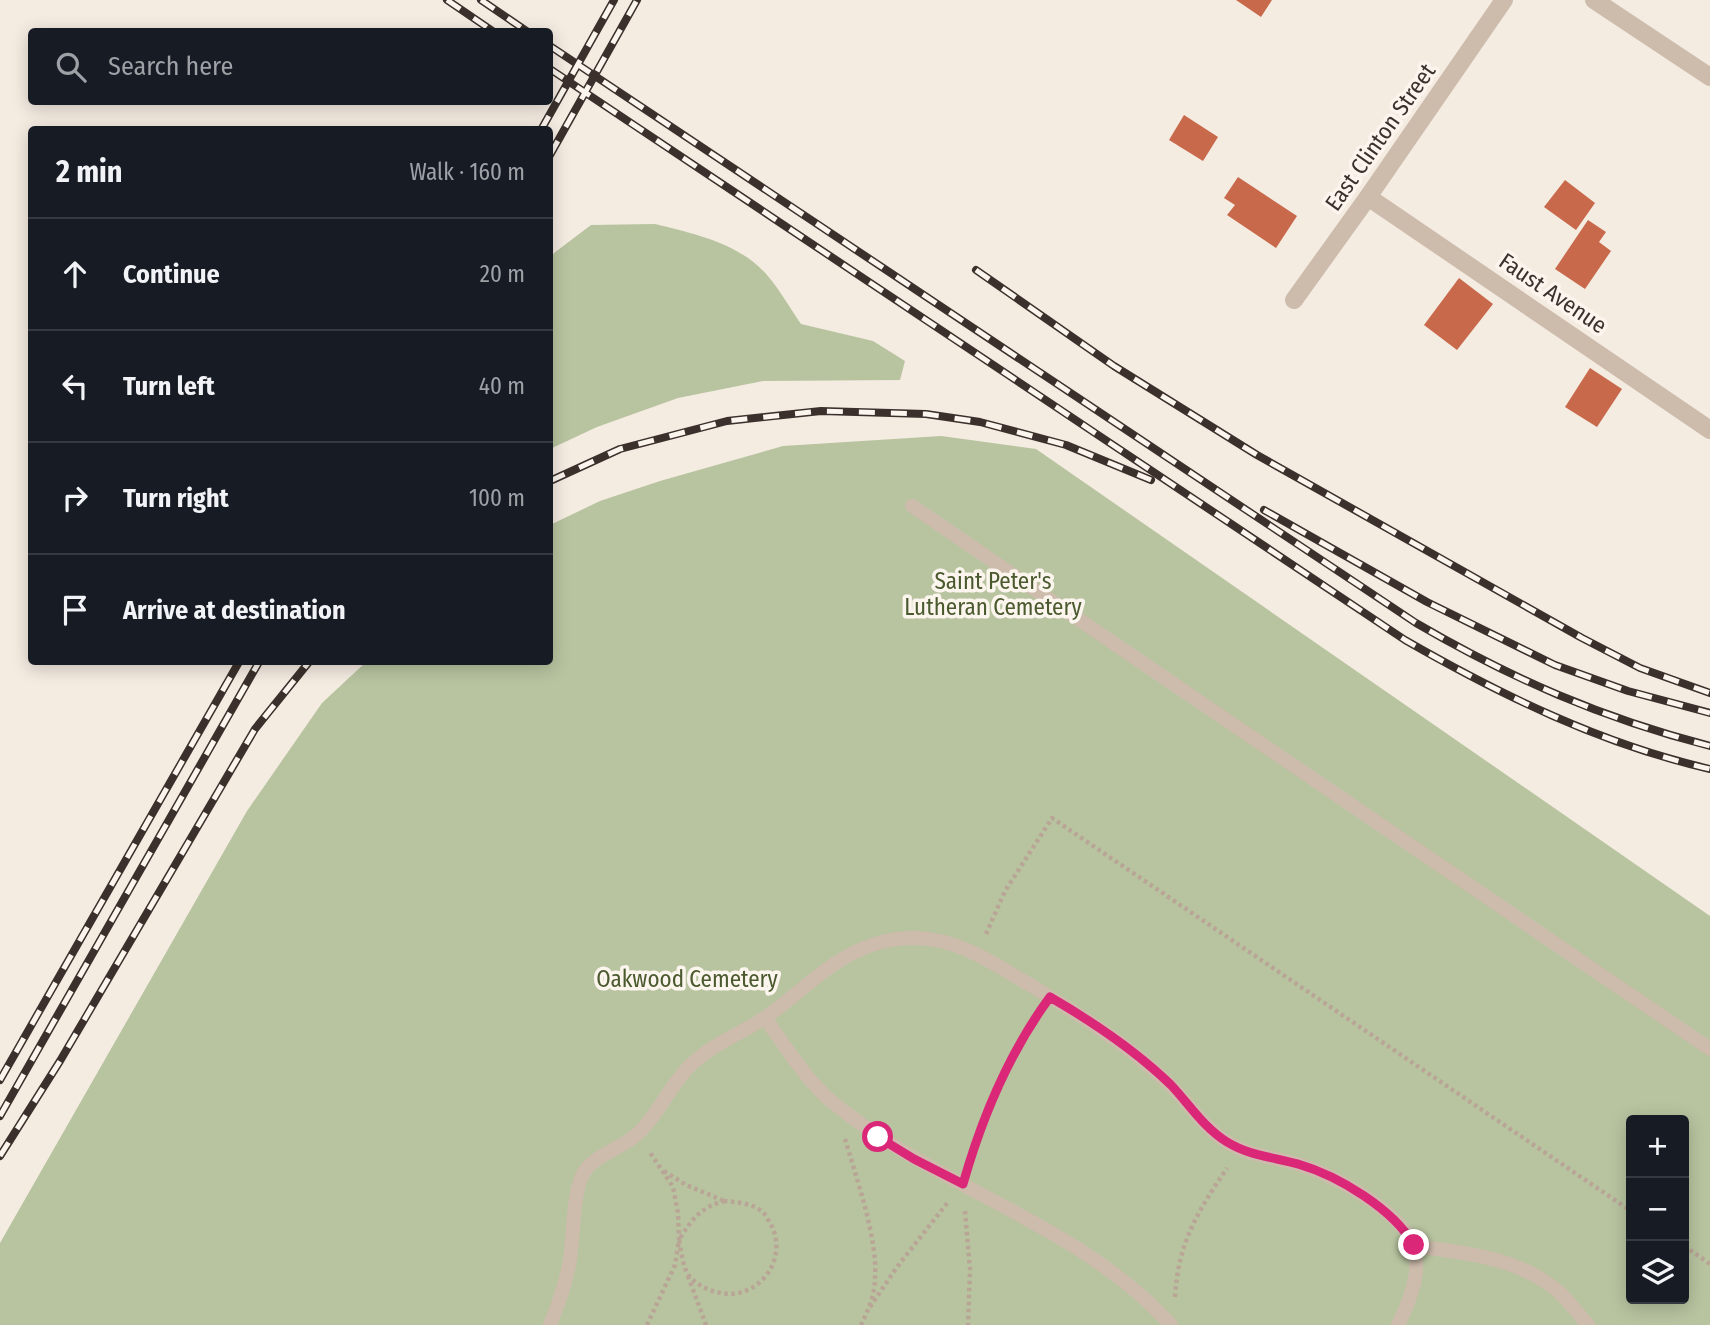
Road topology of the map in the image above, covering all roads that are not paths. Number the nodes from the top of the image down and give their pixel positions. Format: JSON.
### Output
{"nodes":[{"id":1,"x":1504,"y":0,"type":"edge"},
{"id":2,"x":1594,"y":0,"type":"edge"},
{"id":3,"x":1710,"y":77,"type":"edge"},
{"id":4,"x":1368,"y":197,"type":"junction"},
{"id":5,"x":1294,"y":300,"type":"dead end"},
{"id":6,"x":1710,"y":430,"type":"edge"},
{"id":7,"x":912,"y":506,"type":"dead end"},
{"id":8,"x":765,"y":1018,"type":"junction"},
{"id":9,"x":1710,"y":1049,"type":"edge"},
{"id":10,"x":1414,"y":1245,"type":"junction"},
{"id":11,"x":551,"y":1325,"type":"edge"},
{"id":12,"x":1171,"y":1325,"type":"edge"},
{"id":13,"x":1398,"y":1325,"type":"edge"},
{"id":14,"x":1588,"y":1325,"type":"edge"}],
"edges":[{"from":1,"to":4,"type":"street","name":"East Clinton Street"},
{"from":2,"to":3,"type":"street"},
{"from":4,"to":5,"type":"street","name":"East Clinton Street"},
{"from":4,"to":6,"type":"street","name":"Faust Avenue"},
{"from":7,"to":9,"type":"lane"},
{"from":8,"to":10,"type":"lane"},
{"from":8,"to":11,"type":"lane"},
{"from":8,"to":12,"type":"lane"},
{"from":10,"to":13,"type":"lane"},
{"from":10,"to":14,"type":"lane"}]}
